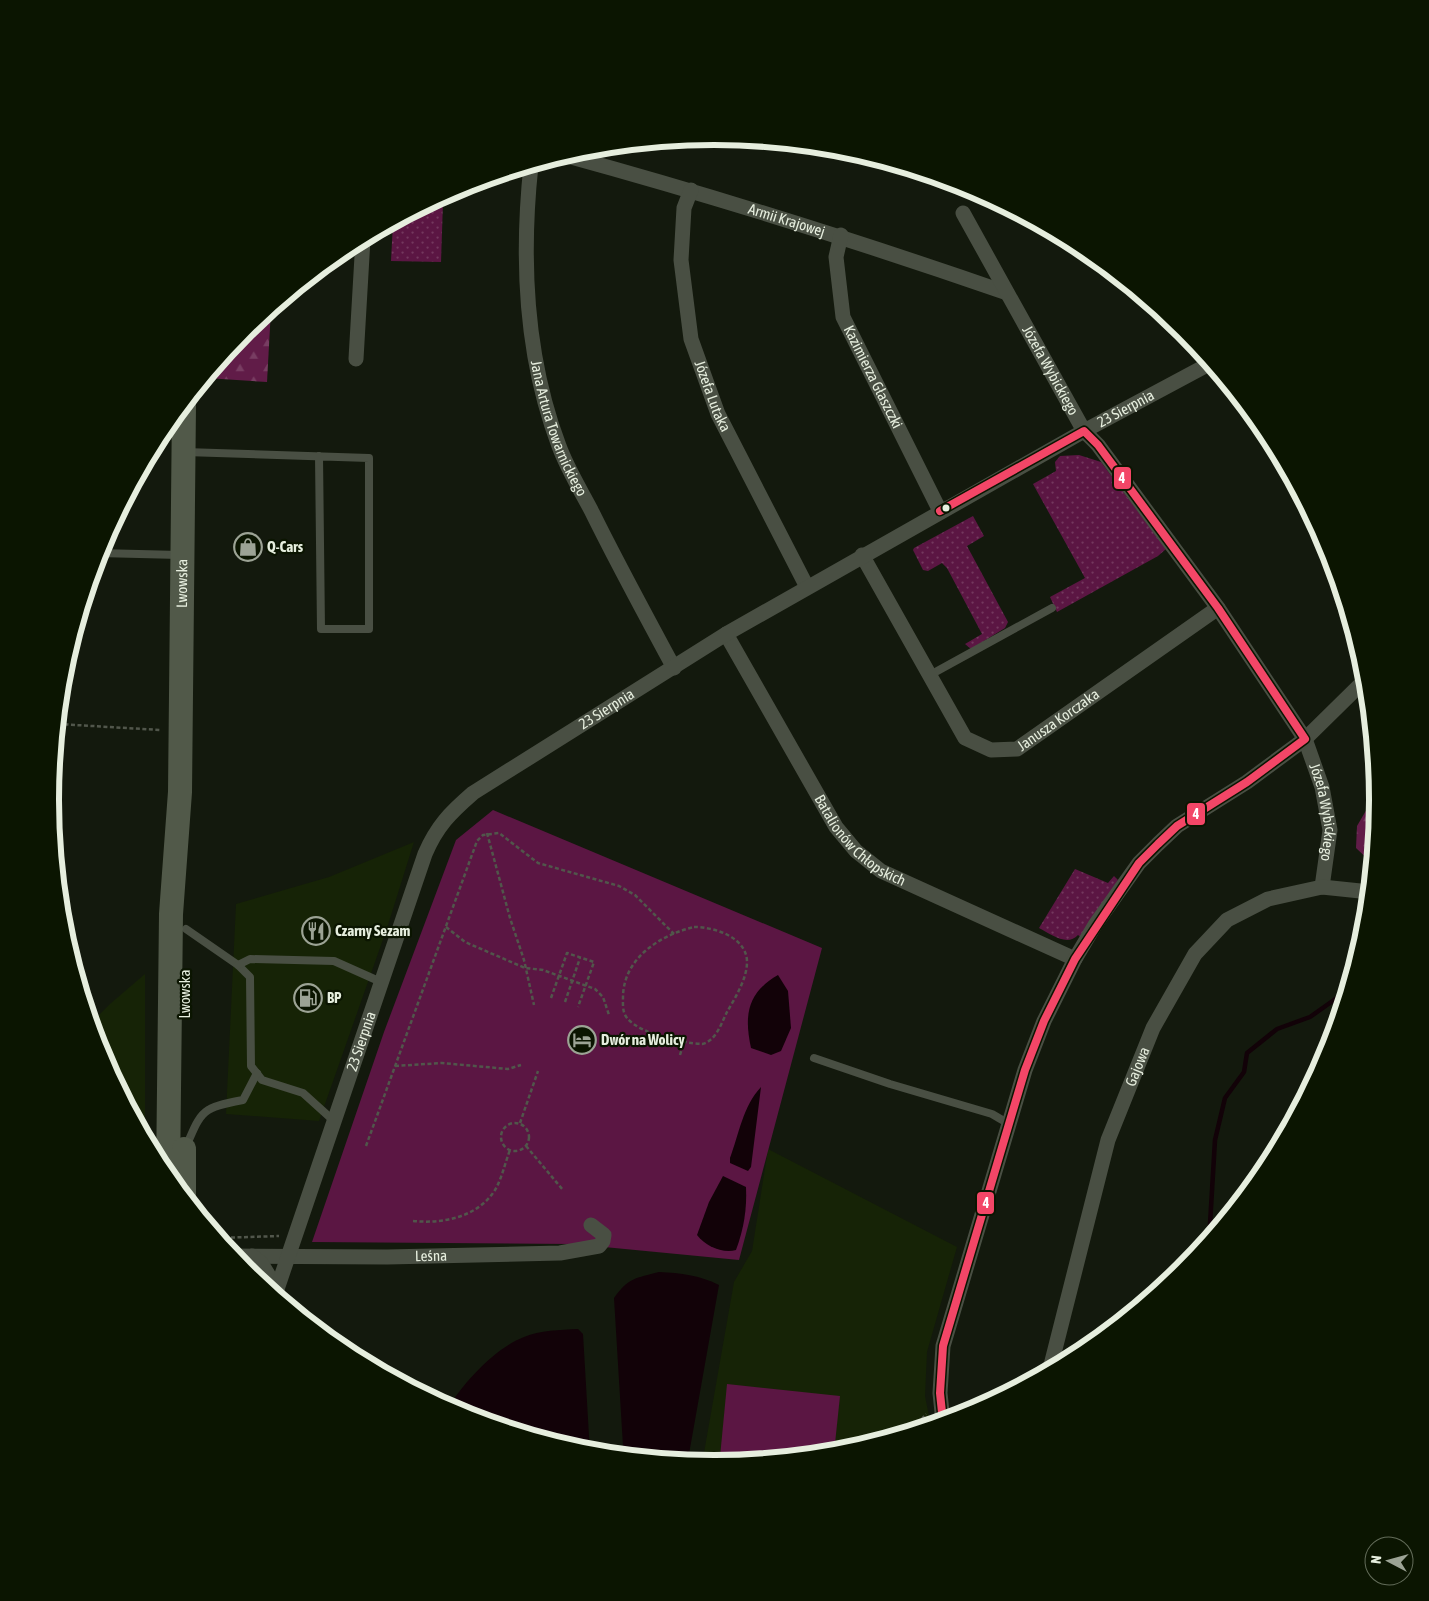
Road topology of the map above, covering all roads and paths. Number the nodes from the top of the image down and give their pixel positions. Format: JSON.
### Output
{"nodes":[{"id":1,"x":579,"y":159,"type":"edge"},
{"id":2,"x":531,"y":171,"type":"edge"},
{"id":3,"x":691,"y":190,"type":"junction"},
{"id":4,"x":963,"y":213,"type":"dead end"},
{"id":5,"x":841,"y":236,"type":"junction"},
{"id":6,"x":363,"y":248,"type":"edge"},
{"id":7,"x":1008,"y":292,"type":"junction"},
{"id":8,"x":356,"y":359,"type":"dead end"},
{"id":9,"x":1206,"y":366,"type":"edge"},
{"id":10,"x":184,"y":415,"type":"edge"},
{"id":11,"x":1084,"y":431,"type":"junction"},
{"id":12,"x":183,"y":452,"type":"junction"},
{"id":13,"x":319,"y":456,"type":"junction"},
{"id":14,"x":940,"y":511,"type":"junction"},
{"id":15,"x":108,"y":553,"type":"edge"},
{"id":16,"x":862,"y":555,"type":"junction"},
{"id":17,"x":182,"y":556,"type":"junction"},
{"id":18,"x":807,"y":587,"type":"junction"},
{"id":19,"x":1052,"y":608,"type":"dead end"},
{"id":20,"x":1218,"y":608,"type":"junction"},
{"id":21,"x":726,"y":634,"type":"junction"},
{"id":22,"x":674,"y":668,"type":"junction"},
{"id":23,"x":930,"y":675,"type":"junction"},
{"id":24,"x":1360,"y":685,"type":"edge"},
{"id":25,"x":63,"y":724,"type":"edge"},
{"id":26,"x":180,"y":731,"type":"junction"},
{"id":27,"x":1305,"y":739,"type":"junction"},
{"id":28,"x":180,"y":792,"type":"junction"},
{"id":29,"x":487,"y":833,"type":"junction"},
{"id":30,"x":1322,"y":887,"type":"junction"},
{"id":31,"x":1364,"y":891,"type":"edge"},
{"id":32,"x":446,"y":927,"type":"junction"},
{"id":33,"x":186,"y":929,"type":"junction"},
{"id":34,"x":674,"y":934,"type":"junction"},
{"id":35,"x":580,"y":958,"type":"junction"},
{"id":36,"x":1074,"y":959,"type":"junction"},
{"id":37,"x":238,"y":965,"type":"junction"},
{"id":38,"x":525,"y":968,"type":"junction"},
{"id":39,"x":559,"y":976,"type":"junction"},
{"id":40,"x":572,"y":980,"type":"junction"},
{"id":41,"x":381,"y":982,"type":"junction"},
{"id":42,"x":586,"y":985,"type":"junction"},
{"id":43,"x":551,"y":998,"type":"dead end"},
{"id":44,"x":564,"y":1002,"type":"dead end"},
{"id":45,"x":534,"y":1005,"type":"dead end"},
{"id":46,"x":578,"y":1007,"type":"dead end"},
{"id":47,"x":609,"y":1015,"type":"dead end"},
{"id":48,"x":684,"y":1042,"type":"junction"},
{"id":49,"x":680,"y":1055,"type":"dead end"},
{"id":50,"x":814,"y":1058,"type":"dead end"},
{"id":51,"x":521,"y":1065,"type":"dead end"},
{"id":52,"x":395,"y":1066,"type":"junction"},
{"id":53,"x":538,"y":1071,"type":"dead end"},
{"id":54,"x":257,"y":1074,"type":"junction"},
{"id":55,"x":334,"y":1121,"type":"junction"},
{"id":56,"x":520,"y":1123,"type":"junction"},
{"id":57,"x":1009,"y":1124,"type":"junction"},
{"id":58,"x":366,"y":1146,"type":"dead end"},
{"id":59,"x":526,"y":1146,"type":"junction"},
{"id":60,"x":510,"y":1150,"type":"junction"},
{"id":61,"x":184,"y":1151,"type":"junction"},
{"id":62,"x":168,"y":1164,"type":"edge"},
{"id":63,"x":184,"y":1186,"type":"edge"},
{"id":64,"x":563,"y":1190,"type":"dead end"},
{"id":65,"x":413,"y":1222,"type":"dead end"},
{"id":66,"x":591,"y":1225,"type":"dead end"},
{"id":67,"x":284,"y":1234,"type":"dead end"},
{"id":68,"x":226,"y":1238,"type":"edge"},
{"id":69,"x":290,"y":1255,"type":"junction"},
{"id":70,"x":243,"y":1256,"type":"edge"},
{"id":71,"x":252,"y":1256,"type":"junction"},
{"id":72,"x":272,"y":1284,"type":"edge"},
{"id":73,"x":277,"y":1289,"type":"edge"},
{"id":74,"x":1051,"y":1362,"type":"edge"},
{"id":75,"x":926,"y":1414,"type":"dead end"},
{"id":76,"x":942,"y":1415,"type":"edge"},
{"id":77,"x":918,"y":1423,"type":"edge"}],
"edges":[{"from":1,"to":3,"type":"street","name":"Armii Krajowej"},
{"from":2,"to":22,"type":"street","name":"Jana Artura Towarnickiego"},
{"from":3,"to":5,"type":"street","name":"Armii Krajowej"},
{"from":3,"to":18,"type":"street","name":"Józefa Lutaka"},
{"from":4,"to":7,"type":"street","name":"Józefa Wybickiego"},
{"from":5,"to":7,"type":"street","name":"Armii Krajowej"},
{"from":5,"to":14,"type":"street","name":"Kazimierza Głaszczki"},
{"from":6,"to":8,"type":"street"},
{"from":7,"to":11,"type":"street","name":"Józefa Wybickiego"},
{"from":9,"to":11,"type":"street","name":"23 Sierpnia"},
{"from":10,"to":12,"type":"main road","name":"Lwowska"},
{"from":11,"to":14,"type":"street","name":"23 Sierpnia"},
{"from":11,"to":20,"type":"street","name":"Józefa Wybickiego"},
{"from":12,"to":13,"type":"lane"},
{"from":12,"to":17,"type":"main road","name":"Lwowska"},
{"from":13,"to":13,"type":"lane"},
{"from":14,"to":16,"type":"street","name":"23 Sierpnia"},
{"from":15,"to":17,"type":"lane"},
{"from":16,"to":18,"type":"street","name":"23 Sierpnia"},
{"from":16,"to":23,"type":"street","name":"Janusza Korczaka"},
{"from":17,"to":26,"type":"main road","name":"Lwowska"},
{"from":18,"to":21,"type":"street","name":"23 Sierpnia"},
{"from":19,"to":23,"type":"lane"},
{"from":20,"to":23,"type":"street","name":"Janusza Korczaka"},
{"from":20,"to":27,"type":"street","name":"Józefa Wybickiego"},
{"from":21,"to":22,"type":"street","name":"23 Sierpnia"},
{"from":21,"to":36,"type":"street","name":"Batalionów Chłopskich"},
{"from":22,"to":41,"type":"street","name":"23 Sierpnia"},
{"from":24,"to":27,"type":"street"},
{"from":25,"to":26,"type":"path"},
{"from":26,"to":28,"type":"main road","name":"Lwowska"},
{"from":27,"to":30,"type":"street","name":"Józefa Wybickiego"},
{"from":27,"to":36,"type":"street"},
{"from":28,"to":33,"type":"main road","name":"Lwowska"},
{"from":28,"to":62,"type":"main road","name":"Lwowska"},
{"from":29,"to":32,"type":"path"},
{"from":29,"to":34,"type":"path"},
{"from":29,"to":38,"type":"path"},
{"from":30,"to":31,"type":"street","name":"Gajowa"},
{"from":30,"to":74,"type":"street","name":"Gajowa"},
{"from":32,"to":38,"type":"path"},
{"from":32,"to":52,"type":"path"},
{"from":33,"to":37,"type":"lane"},
{"from":33,"to":61,"type":"main road","name":"Lwowska"},
{"from":34,"to":48,"type":"path"},
{"from":34,"to":48,"type":"path"},
{"from":35,"to":39,"type":"path"},
{"from":35,"to":40,"type":"path"},
{"from":35,"to":42,"type":"path"},
{"from":36,"to":57,"type":"street"},
{"from":37,"to":41,"type":"lane"},
{"from":37,"to":54,"type":"lane"},
{"from":38,"to":39,"type":"path"},
{"from":38,"to":45,"type":"path"},
{"from":39,"to":40,"type":"path"},
{"from":39,"to":43,"type":"path"},
{"from":40,"to":42,"type":"path"},
{"from":40,"to":44,"type":"path"},
{"from":41,"to":55,"type":"street","name":"23 Sierpnia"},
{"from":42,"to":46,"type":"path"},
{"from":42,"to":47,"type":"path"},
{"from":48,"to":49,"type":"path"},
{"from":50,"to":57,"type":"lane"},
{"from":51,"to":52,"type":"path"},
{"from":52,"to":58,"type":"path"},
{"from":53,"to":56,"type":"path"},
{"from":54,"to":55,"type":"lane"},
{"from":54,"to":61,"type":"lane"},
{"from":55,"to":69,"type":"street","name":"23 Sierpnia"},
{"from":56,"to":59,"type":"path"},
{"from":56,"to":60,"type":"path"},
{"from":57,"to":76,"type":"street"},
{"from":59,"to":60,"type":"path"},
{"from":59,"to":64,"type":"path"},
{"from":60,"to":65,"type":"path"},
{"from":61,"to":63,"type":"main road","name":"Lwowska"},
{"from":66,"to":69,"type":"street","name":"Leśna"},
{"from":67,"to":68,"type":"path"},
{"from":69,"to":71,"type":"street","name":"Leśna"},
{"from":69,"to":73,"type":"street","name":"23 Sierpnia"},
{"from":70,"to":71,"type":"street","name":"Leśna"},
{"from":71,"to":72,"type":"street","name":"23 Sierpnia"},
{"from":75,"to":77,"type":"path"}]}
